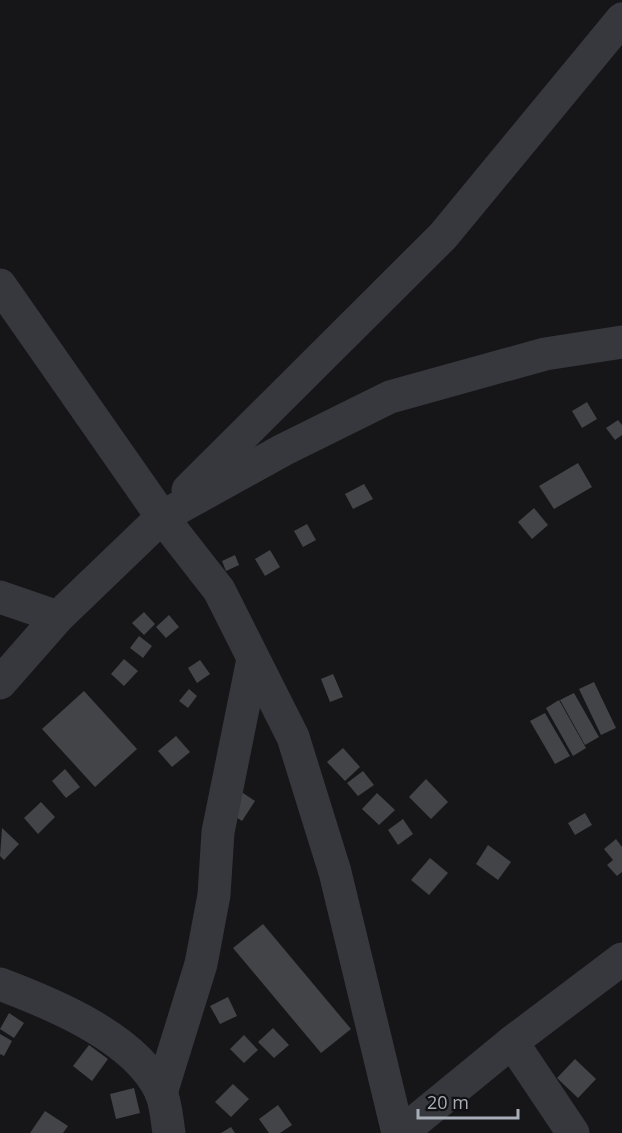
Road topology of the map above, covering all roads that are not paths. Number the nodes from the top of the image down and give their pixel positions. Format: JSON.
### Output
{"nodes":[{"id":1,"x":622,"y":20,"type":"edge"},
{"id":2,"x":0,"y":285,"type":"edge"},
{"id":3,"x":622,"y":342,"type":"edge"},
{"id":4,"x":162,"y":517,"type":"junction"},
{"id":5,"x":0,"y":597,"type":"edge"},
{"id":6,"x":58,"y":617,"type":"junction"},
{"id":7,"x":253,"y":659,"type":"junction"},
{"id":8,"x":0,"y":683,"type":"edge"},
{"id":9,"x":622,"y":959,"type":"edge"},
{"id":10,"x":0,"y":984,"type":"edge"},
{"id":11,"x":512,"y":1042,"type":"junction"},
{"id":12,"x":161,"y":1093,"type":"junction"},
{"id":13,"x":169,"y":1133,"type":"edge"},
{"id":14,"x":399,"y":1133,"type":"edge"},
{"id":15,"x":573,"y":1133,"type":"edge"}],
"edges":[{"from":1,"to":4,"type":"street"},
{"from":2,"to":4,"type":"street"},
{"from":3,"to":4,"type":"street"},
{"from":4,"to":6,"type":"street"},
{"from":4,"to":7,"type":"street"},
{"from":5,"to":6,"type":"street"},
{"from":6,"to":8,"type":"street"},
{"from":7,"to":12,"type":"street"},
{"from":7,"to":14,"type":"street"},
{"from":9,"to":11,"type":"street"},
{"from":10,"to":12,"type":"street"},
{"from":11,"to":14,"type":"street"},
{"from":11,"to":15,"type":"street"},
{"from":12,"to":13,"type":"street"}]}
